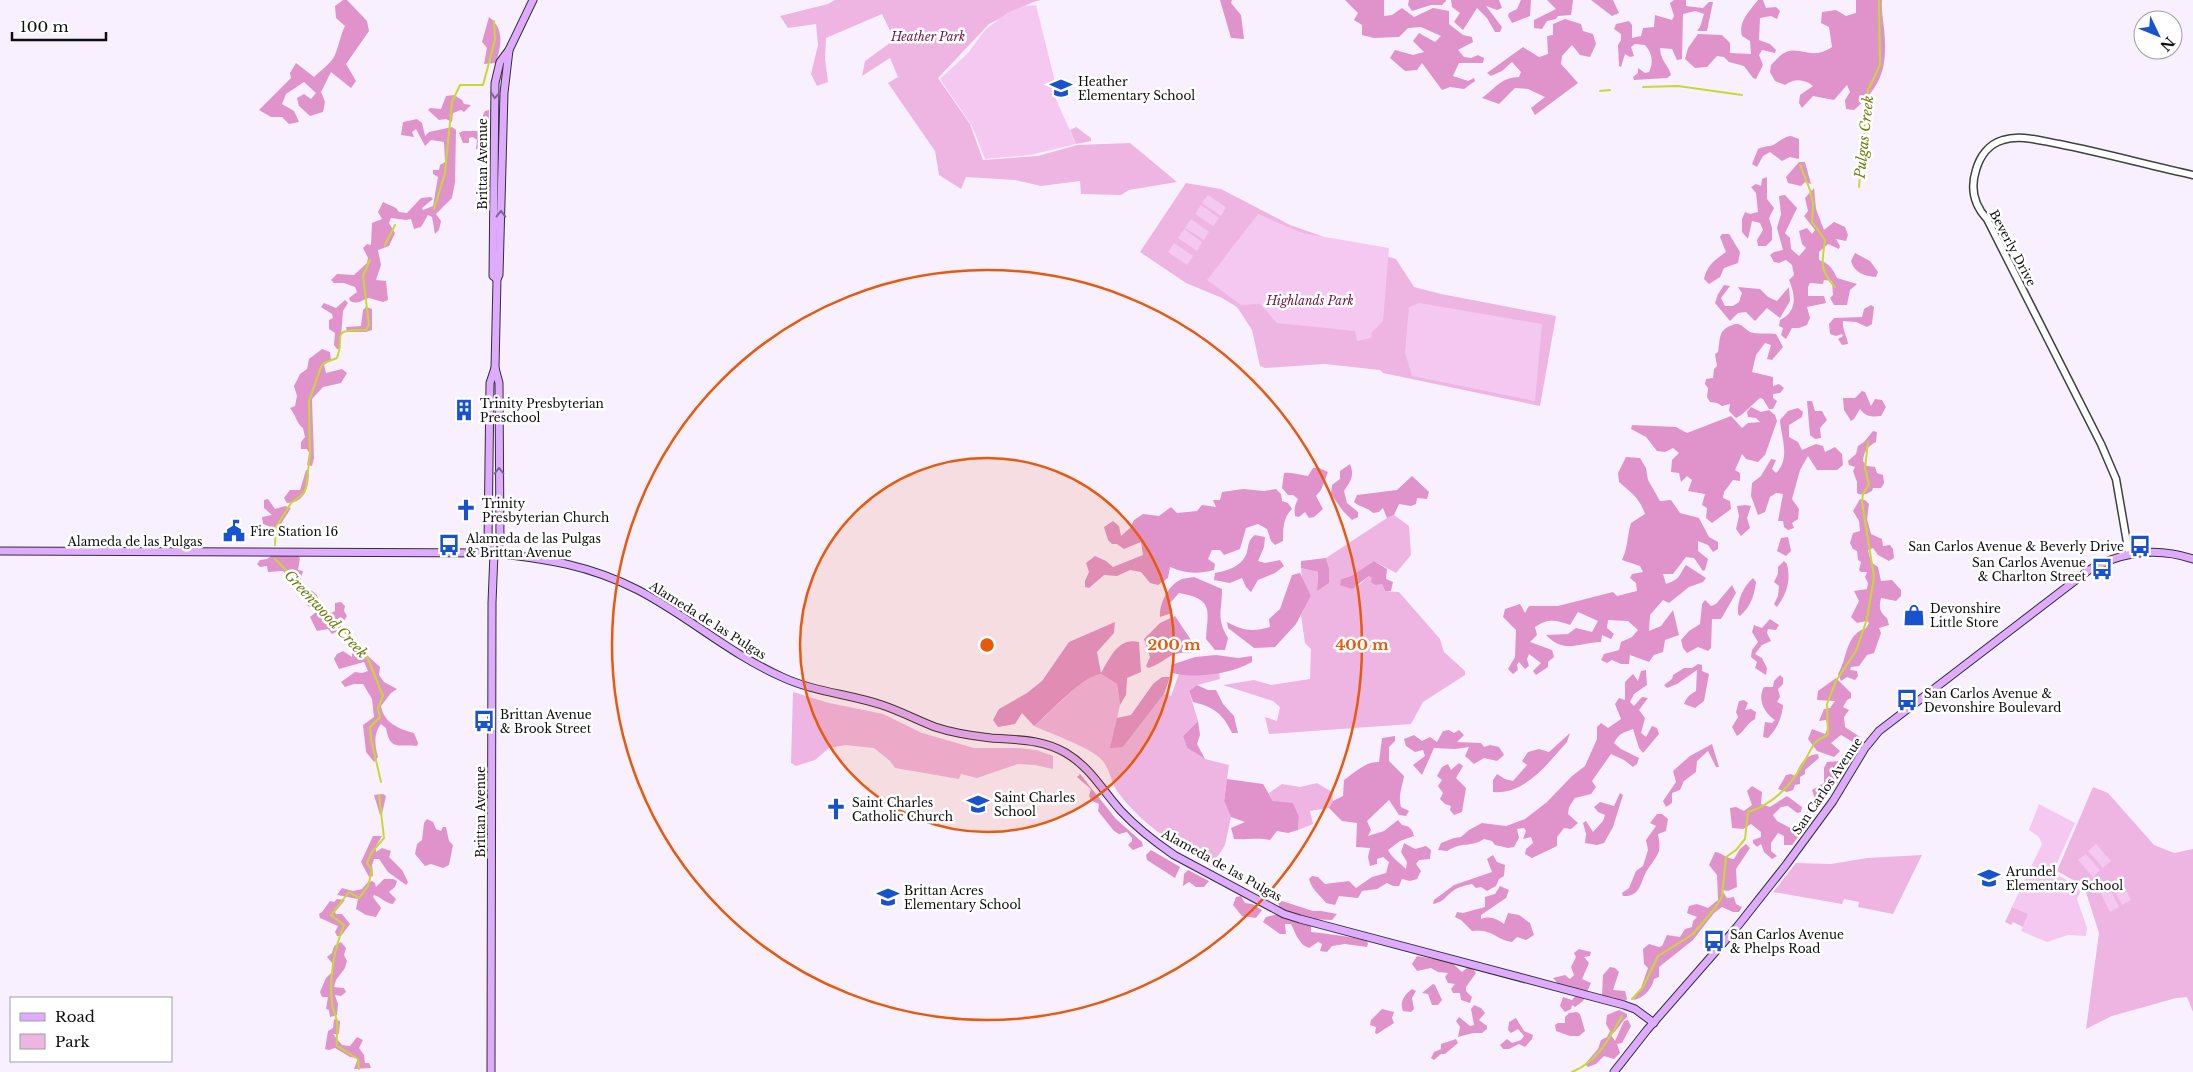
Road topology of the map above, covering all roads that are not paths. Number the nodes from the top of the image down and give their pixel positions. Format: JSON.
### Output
{"nodes":[{"id":1,"x":533,"y":0,"type":"edge"},
{"id":2,"x":2193,"y":174,"type":"edge"},
{"id":3,"x":495,"y":368,"type":"junction"},
{"id":4,"x":0,"y":551,"type":"edge"},
{"id":5,"x":494,"y":552,"type":"junction"},
{"id":6,"x":2129,"y":554,"type":"junction"},
{"id":7,"x":2193,"y":559,"type":"edge"},
{"id":8,"x":1654,"y":1023,"type":"junction"},
{"id":9,"x":491,"y":1072,"type":"edge"},
{"id":10,"x":1614,"y":1072,"type":"edge"}],
"edges":[{"from":1,"to":3,"type":"main road","name":"Brittan Avenue"},
{"from":2,"to":6,"type":"street","name":"Beverly Drive"},
{"from":5,"to":3,"type":"main road","name":"Brittan Avenue","one_way":true},
{"from":3,"to":5,"type":"main road","name":"Brittan Avenue"},
{"from":4,"to":5,"type":"main road","name":"Alameda de las Pulgas"},
{"from":5,"to":8,"type":"main road","name":"Alameda de las Pulgas"},
{"from":5,"to":9,"type":"main road","name":"Brittan Avenue"},
{"from":6,"to":7,"type":"main road","name":"San Carlos Avenue"},
{"from":6,"to":8,"type":"main road","name":"San Carlos Avenue"},
{"from":8,"to":10,"type":"main road","name":"San Carlos Avenue"}]}
